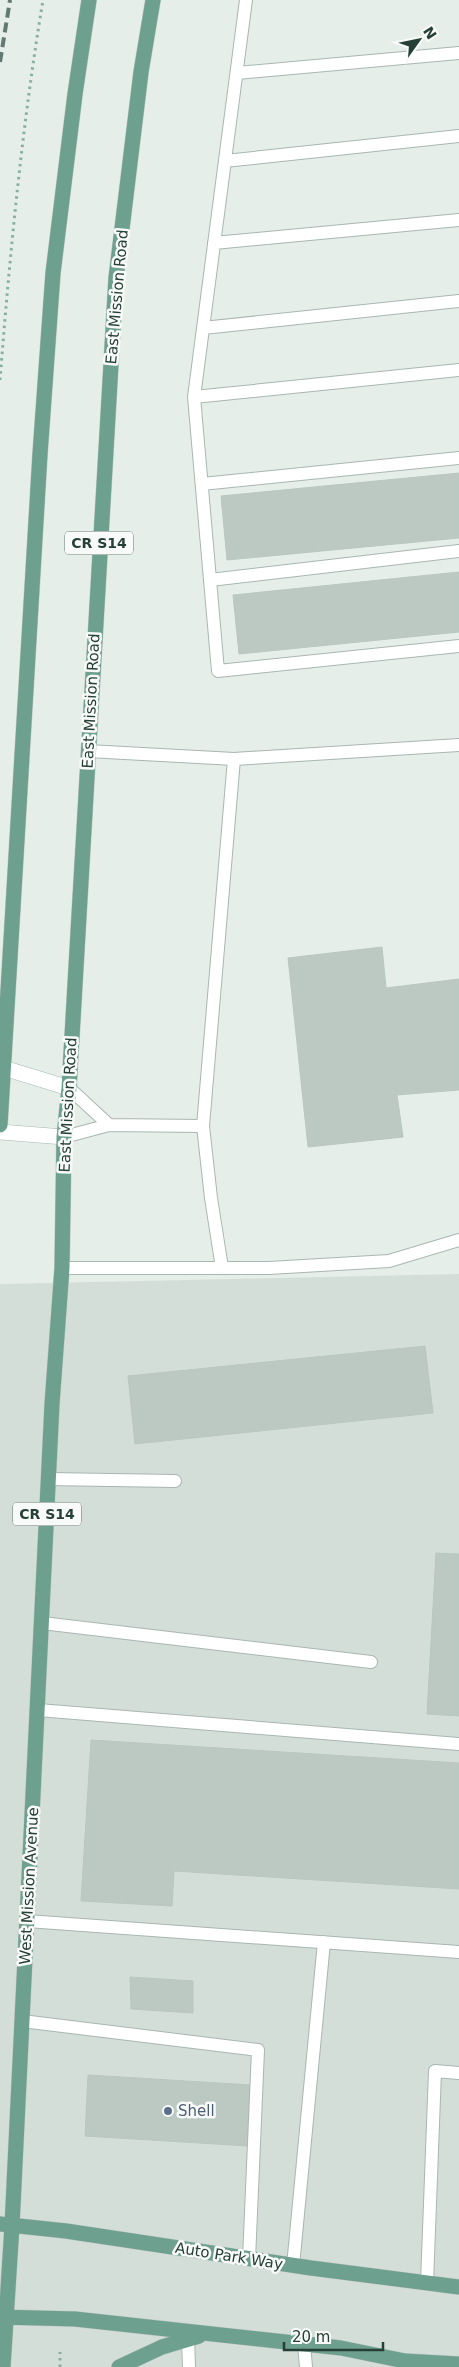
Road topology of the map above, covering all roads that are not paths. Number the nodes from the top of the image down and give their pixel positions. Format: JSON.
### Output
{"nodes":[{"id":1,"x":89,"y":0,"type":"edge"},
{"id":2,"x":153,"y":0,"type":"edge"},
{"id":3,"x":246,"y":0,"type":"edge"},
{"id":4,"x":459,"y":53,"type":"edge"},
{"id":5,"x":237,"y":73,"type":"junction"},
{"id":6,"x":459,"y":136,"type":"edge"},
{"id":7,"x":225,"y":160,"type":"junction"},
{"id":8,"x":459,"y":220,"type":"edge"},
{"id":9,"x":214,"y":243,"type":"junction"},
{"id":10,"x":459,"y":301,"type":"edge"},
{"id":11,"x":203,"y":328,"type":"junction"},
{"id":12,"x":459,"y":370,"type":"edge"},
{"id":13,"x":194,"y":398,"type":"junction"},
{"id":14,"x":459,"y":458,"type":"edge"},
{"id":15,"x":202,"y":484,"type":"junction"},
{"id":16,"x":459,"y":552,"type":"edge"},
{"id":17,"x":210,"y":580,"type":"junction"},
{"id":18,"x":459,"y":646,"type":"edge"},
{"id":19,"x":459,"y":745,"type":"edge"},
{"id":20,"x":88,"y":751,"type":"junction"},
{"id":21,"x":234,"y":759,"type":"junction"},
{"id":22,"x":1,"y":1067,"type":"edge"},
{"id":23,"x":69,"y":1088,"type":"junction"},
{"id":24,"x":0,"y":1125,"type":"edge"},
{"id":25,"x":109,"y":1126,"type":"junction"},
{"id":26,"x":203,"y":1126,"type":"junction"},
{"id":27,"x":0,"y":1132,"type":"edge"},
{"id":28,"x":64,"y":1136,"type":"junction"},
{"id":29,"x":459,"y":1240,"type":"edge"},
{"id":30,"x":62,"y":1268,"type":"junction"},
{"id":31,"x":222,"y":1268,"type":"junction"},
{"id":32,"x":52,"y":1404,"type":"joint"},
{"id":33,"x":48,"y":1479,"type":"junction"},
{"id":34,"x":175,"y":1481,"type":"dead end"},
{"id":35,"x":42,"y":1623,"type":"junction"},
{"id":36,"x":371,"y":1662,"type":"dead end"},
{"id":37,"x":38,"y":1710,"type":"junction"},
{"id":38,"x":459,"y":1744,"type":"edge"},
{"id":39,"x":27,"y":1921,"type":"junction"},
{"id":40,"x":324,"y":1942,"type":"junction"},
{"id":41,"x":459,"y":1952,"type":"edge"},
{"id":42,"x":22,"y":2020,"type":"junction"},
{"id":43,"x":459,"y":2074,"type":"edge"},
{"id":44,"x":6,"y":2225,"type":"edge"},
{"id":45,"x":249,"y":2259,"type":"junction"},
{"id":46,"x":293,"y":2266,"type":"junction"},
{"id":47,"x":427,"y":2283,"type":"junction"},
{"id":48,"x":459,"y":2287,"type":"edge"},
{"id":49,"x":3,"y":2317,"type":"edge"},
{"id":50,"x":206,"y":2333,"type":"junction"},
{"id":51,"x":188,"y":2339,"type":"junction"},
{"id":52,"x":304,"y":2344,"type":"junction"},
{"id":53,"x":459,"y":2364,"type":"edge"},
{"id":54,"x":3,"y":2367,"type":"edge"},
{"id":55,"x":119,"y":2367,"type":"edge"},
{"id":56,"x":189,"y":2367,"type":"edge"},
{"id":57,"x":306,"y":2367,"type":"edge"}],
"edges":[{"from":1,"to":22,"type":"main road"},
{"from":2,"to":20,"type":"main road","name":"East Mission Road","number":"CR S14"},
{"from":3,"to":5,"type":"lane"},
{"from":4,"to":5,"type":"lane"},
{"from":5,"to":7,"type":"lane"},
{"from":6,"to":7,"type":"lane"},
{"from":7,"to":9,"type":"lane"},
{"from":8,"to":9,"type":"lane"},
{"from":9,"to":11,"type":"lane"},
{"from":10,"to":11,"type":"lane"},
{"from":11,"to":13,"type":"lane"},
{"from":12,"to":13,"type":"lane"},
{"from":13,"to":15,"type":"lane"},
{"from":14,"to":15,"type":"lane"},
{"from":15,"to":17,"type":"lane"},
{"from":16,"to":17,"type":"lane"},
{"from":17,"to":18,"type":"lane"},
{"from":19,"to":21,"type":"lane"},
{"from":20,"to":21,"type":"lane"},
{"from":20,"to":23,"type":"main road","name":"East Mission Road","number":"CR S14"},
{"from":21,"to":26,"type":"lane"},
{"from":22,"to":23,"type":"street"},
{"from":22,"to":24,"type":"main road"},
{"from":23,"to":25,"type":"lane"},
{"from":23,"to":28,"type":"main road","name":"East Mission Road","number":"CR S14"},
{"from":25,"to":26,"type":"lane"},
{"from":25,"to":28,"type":"lane"},
{"from":26,"to":31,"type":"lane"},
{"from":27,"to":28,"type":"street"},
{"from":28,"to":30,"type":"main road","name":"East Mission Road","number":"CR S14"},
{"from":29,"to":31,"type":"lane"},
{"from":30,"to":31,"type":"lane"},
{"from":30,"to":32,"type":"main road","name":"East Mission Road","number":"CR S14"},
{"from":32,"to":33,"type":"main road","name":"West Mission Avenue","number":"CR S14"},
{"from":33,"to":34,"type":"lane"},
{"from":33,"to":35,"type":"main road","name":"West Mission Avenue","number":"CR S14"},
{"from":35,"to":36,"type":"lane"},
{"from":35,"to":37,"type":"main road","name":"West Mission Avenue","number":"CR S14"},
{"from":37,"to":38,"type":"lane"},
{"from":37,"to":39,"type":"main road","name":"West Mission Avenue","number":"CR S14"},
{"from":39,"to":40,"type":"lane"},
{"from":39,"to":42,"type":"main road","name":"West Mission Avenue","number":"CR S14"},
{"from":40,"to":41,"type":"lane"},
{"from":40,"to":46,"type":"lane"},
{"from":42,"to":44,"type":"main road","name":"West Mission Avenue","number":"CR S14"},
{"from":42,"to":45,"type":"lane"},
{"from":43,"to":47,"type":"lane"},
{"from":44,"to":45,"type":"main road","name":"Auto Park Way"},
{"from":44,"to":49,"type":"main road","name":"West Mission Avenue","number":"CR S14"},
{"from":45,"to":46,"type":"main road","name":"Auto Park Way"},
{"from":46,"to":47,"type":"main road","name":"Auto Park Way"},
{"from":47,"to":48,"type":"main road","name":"Auto Park Way"},
{"from":49,"to":50,"type":"main road"},
{"from":49,"to":54,"type":"main road","name":"West Mission Avenue","number":"CR S14"},
{"from":50,"to":51,"type":"main road"},
{"from":50,"to":52,"type":"main road"},
{"from":51,"to":55,"type":"main road"},
{"from":51,"to":56,"type":"lane"},
{"from":52,"to":53,"type":"main road"},
{"from":52,"to":57,"type":"lane"}]}
